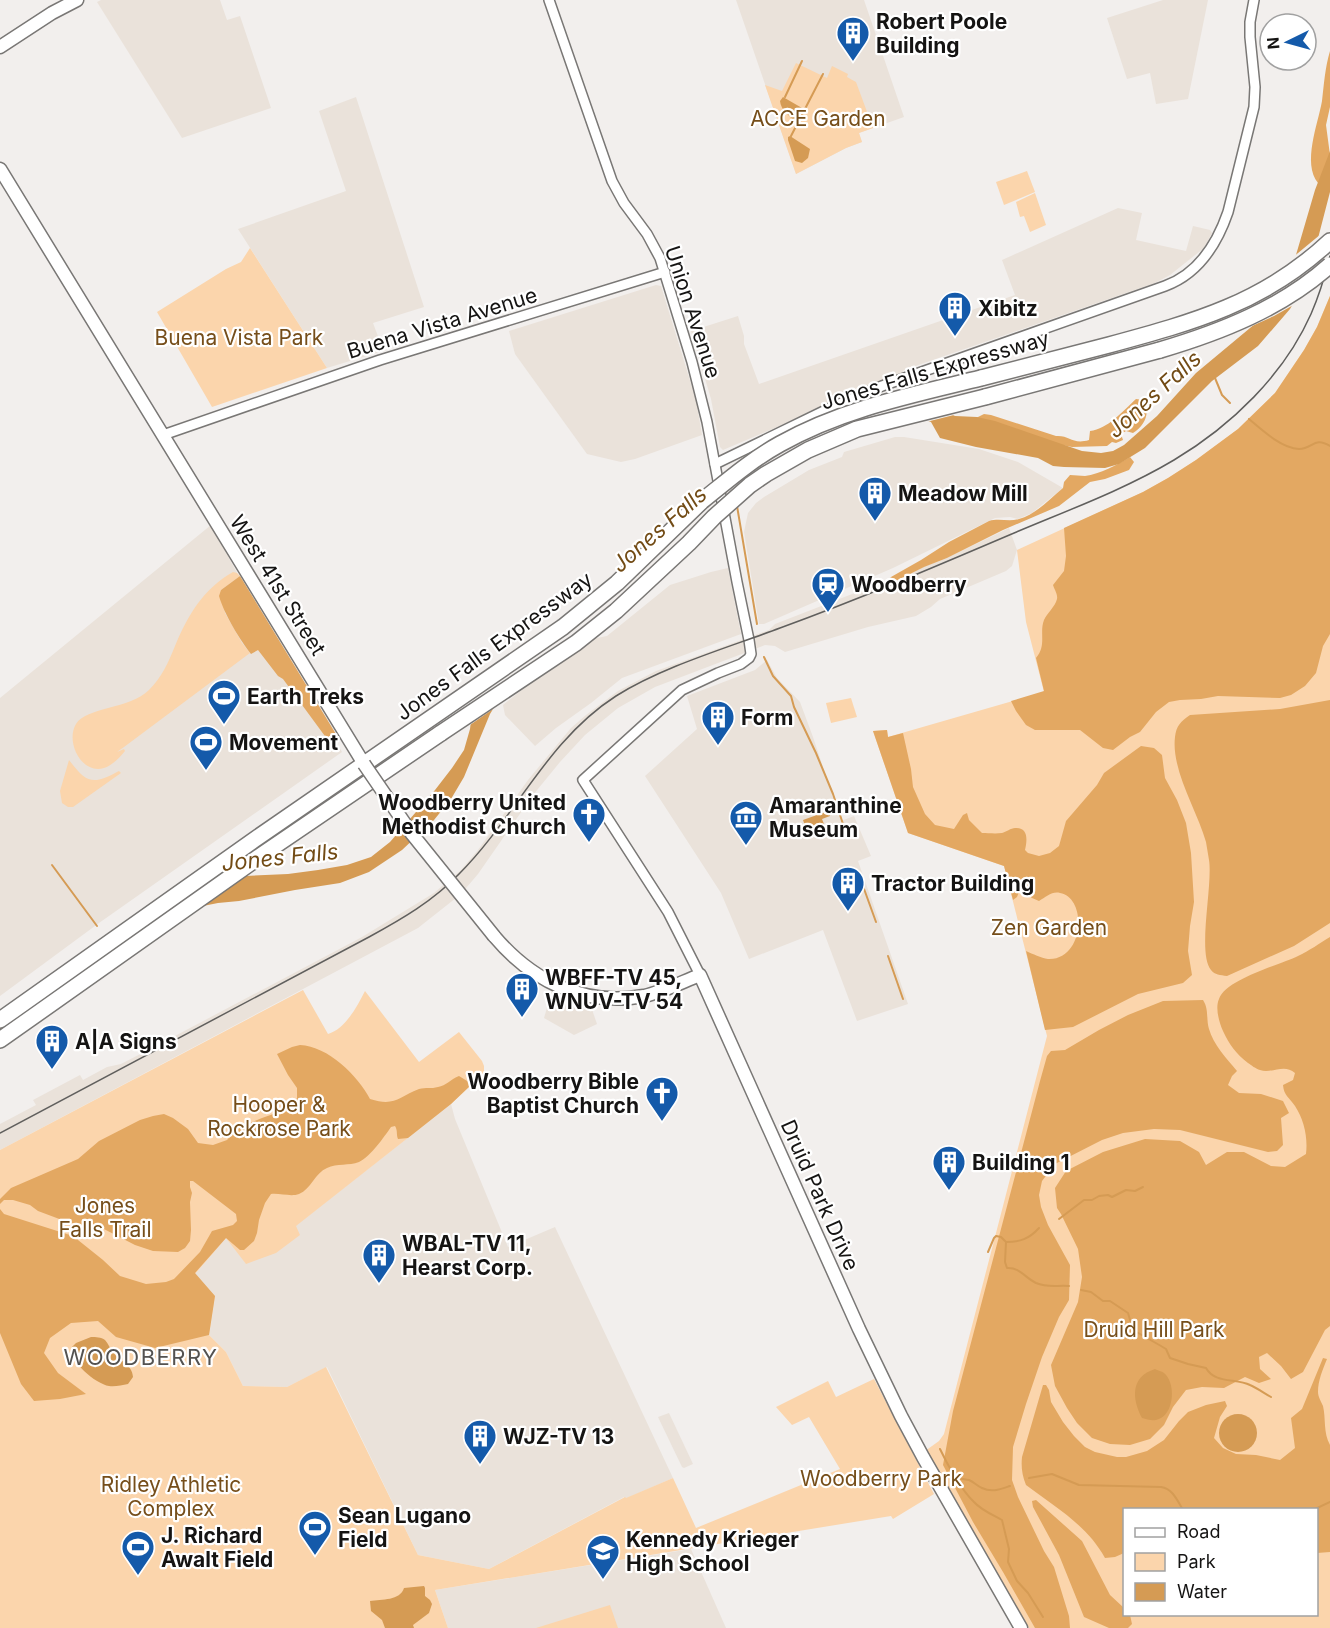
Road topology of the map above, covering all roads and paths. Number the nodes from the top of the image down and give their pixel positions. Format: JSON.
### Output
{"nodes":[{"id":1,"x":77,"y":0,"type":"edge"},
{"id":2,"x":549,"y":0,"type":"edge"},
{"id":3,"x":1254,"y":0,"type":"edge"},
{"id":4,"x":0,"y":47,"type":"edge"},
{"id":5,"x":0,"y":169,"type":"edge"},
{"id":6,"x":1330,"y":241,"type":"edge"},
{"id":7,"x":1330,"y":265,"type":"edge"},
{"id":8,"x":665,"y":272,"type":"junction"},
{"id":9,"x":163,"y":435,"type":"junction"},
{"id":10,"x":715,"y":464,"type":"junction"},
{"id":11,"x":583,"y":780,"type":"joint"},
{"id":12,"x":700,"y":975,"type":"junction"},
{"id":13,"x":0,"y":1020,"type":"edge"},
{"id":14,"x":0,"y":1040,"type":"edge"},
{"id":15,"x":1021,"y":1628,"type":"edge"}],
"edges":[{"from":1,"to":4,"type":"main road"},
{"from":2,"to":8,"type":"street","name":"Union Avenue"},
{"from":3,"to":10,"type":"street"},
{"from":5,"to":9,"type":"main road","name":"West 41st Street"},
{"from":6,"to":13,"type":"highway","name":"Jones Falls Expressway","bridge":true},
{"from":7,"to":14,"type":"highway","name":"Jones Falls Expressway","bridge":true},
{"from":8,"to":9,"type":"street","name":"Buena Vista Avenue"},
{"from":8,"to":10,"type":"street","name":"Union Avenue"},
{"from":9,"to":12,"type":"main road","name":"West 41st Street","bridge":true},
{"from":10,"to":11,"type":"street","name":"Union Avenue","bridge":true},
{"from":11,"to":12,"type":"street","name":"Druid Park Drive"},
{"from":12,"to":15,"type":"main road","name":"Druid Park Drive"}]}
